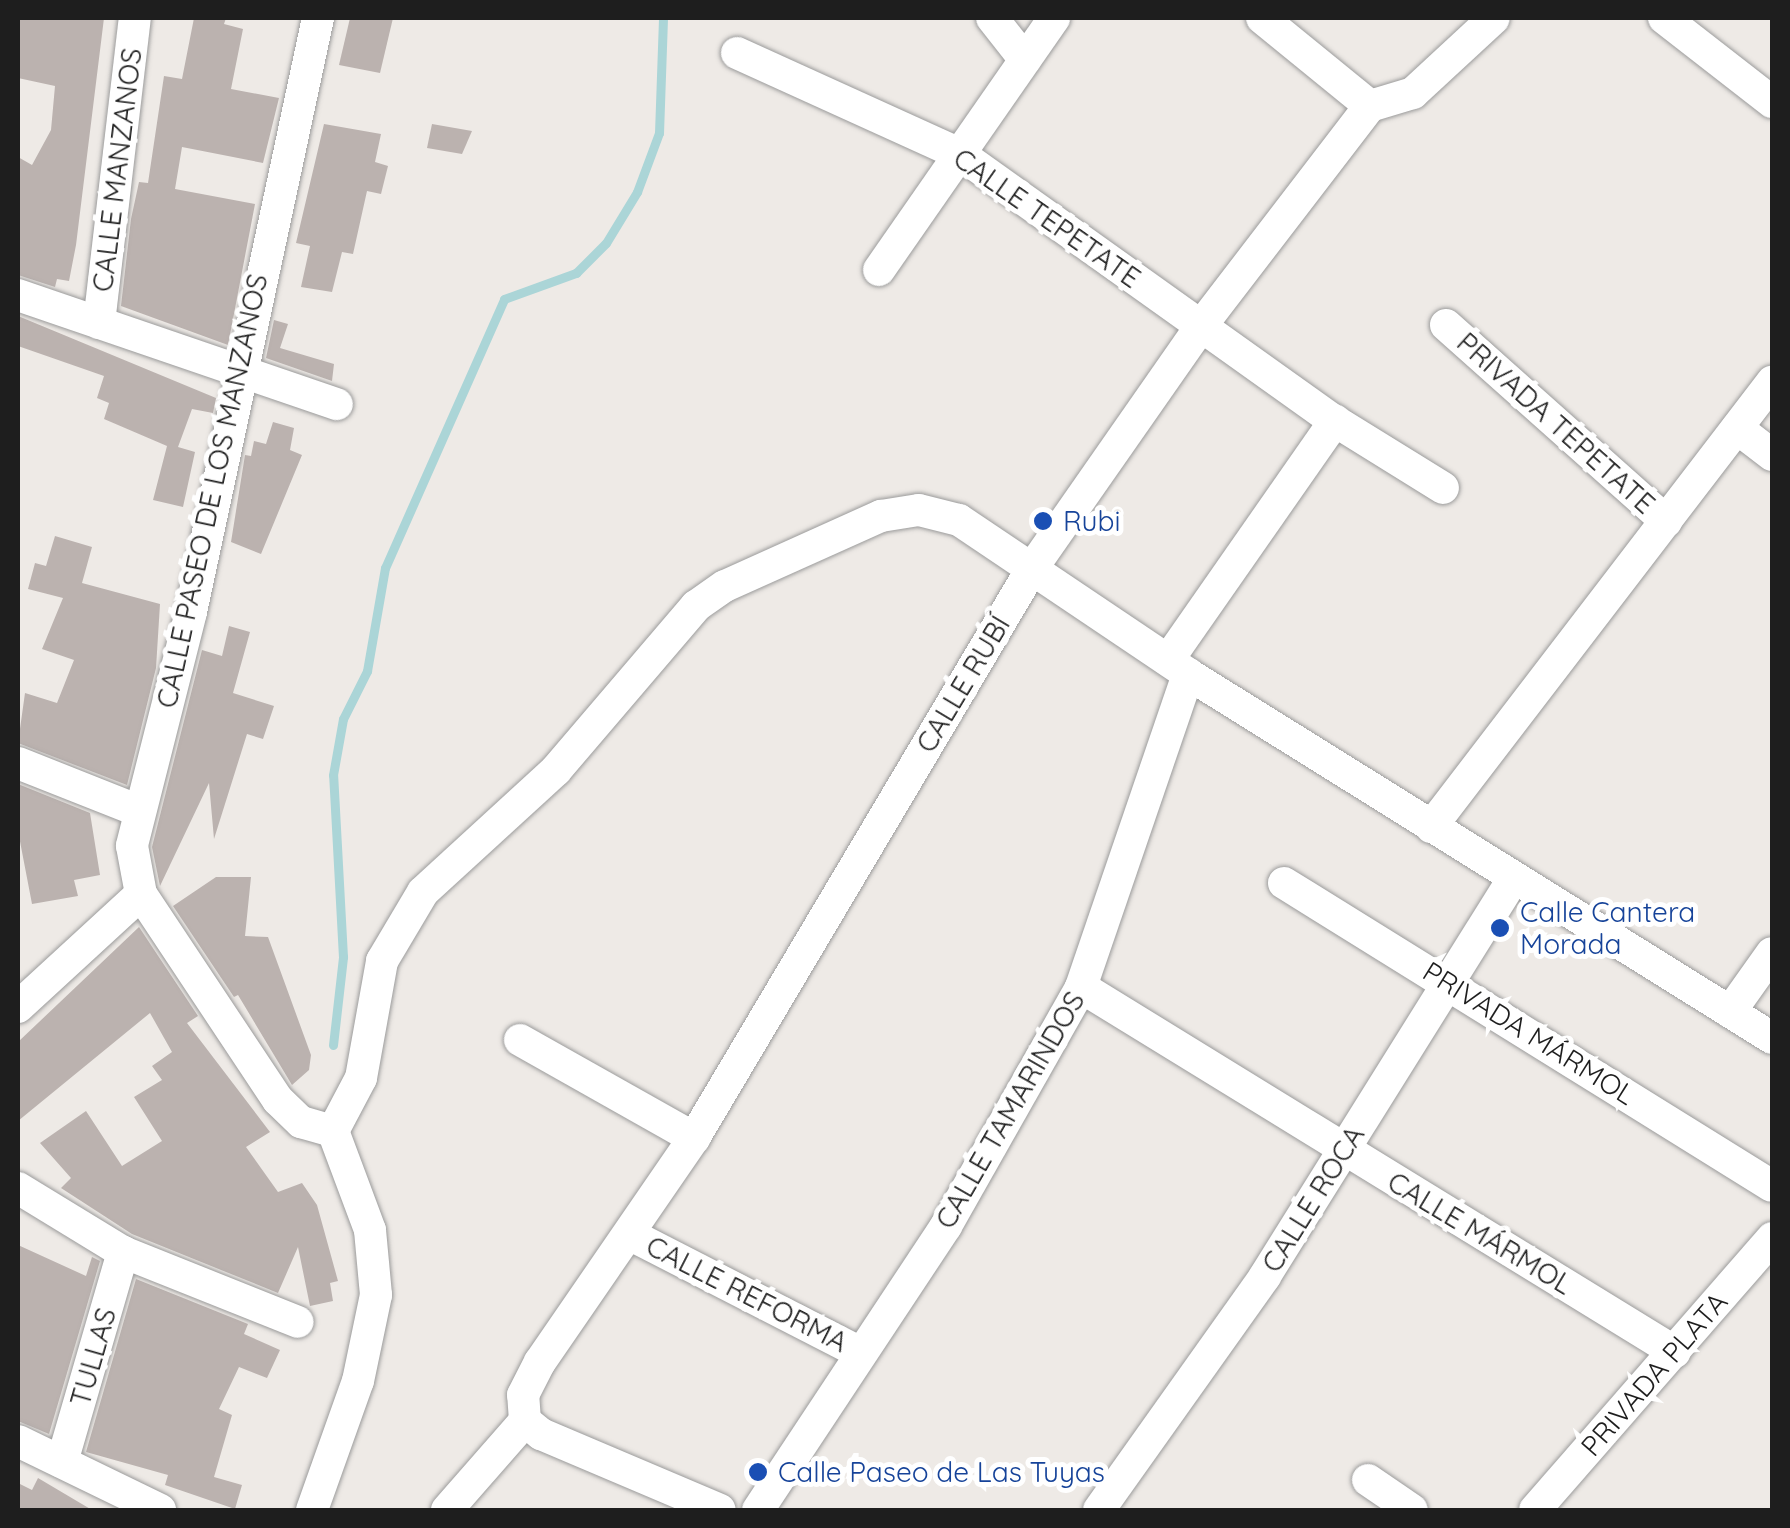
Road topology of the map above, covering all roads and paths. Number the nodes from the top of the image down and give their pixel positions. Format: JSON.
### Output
{"nodes":[{"id":1,"x":135,"y":18,"type":"edge"},
{"id":2,"x":318,"y":18,"type":"edge"},
{"id":3,"x":992,"y":18,"type":"edge"},
{"id":4,"x":1054,"y":18,"type":"edge"},
{"id":5,"x":1262,"y":18,"type":"edge"},
{"id":6,"x":1494,"y":18,"type":"edge"},
{"id":7,"x":1664,"y":18,"type":"edge"},
{"id":8,"x":737,"y":53,"type":"dead end"},
{"id":9,"x":1025,"y":60,"type":"junction"},
{"id":10,"x":1772,"y":102,"type":"edge"},
{"id":11,"x":1370,"y":106,"type":"junction"},
{"id":12,"x":960,"y":154,"type":"junction"},
{"id":13,"x":879,"y":270,"type":"dead end"},
{"id":14,"x":18,"y":295,"type":"edge"},
{"id":15,"x":98,"y":323,"type":"junction"},
{"id":16,"x":1446,"y":325,"type":"dead end"},
{"id":17,"x":1200,"y":326,"type":"junction"},
{"id":18,"x":238,"y":371,"type":"junction"},
{"id":19,"x":1772,"y":382,"type":"edge"},
{"id":20,"x":337,"y":404,"type":"dead end"},
{"id":21,"x":1335,"y":421,"type":"junction"},
{"id":22,"x":1737,"y":428,"type":"junction"},
{"id":23,"x":1772,"y":455,"type":"edge"},
{"id":24,"x":1443,"y":488,"type":"dead end"},
{"id":25,"x":1666,"y":521,"type":"junction"},
{"id":26,"x":1033,"y":567,"type":"junction"},
{"id":27,"x":1178,"y":667,"type":"junction"},
{"id":28,"x":18,"y":764,"type":"edge"},
{"id":29,"x":138,"y":811,"type":"junction"},
{"id":30,"x":1431,"y":827,"type":"junction"},
{"id":31,"x":1514,"y":878,"type":"junction"},
{"id":32,"x":1284,"y":883,"type":"dead end"},
{"id":33,"x":142,"y":894,"type":"junction"},
{"id":34,"x":1772,"y":953,"type":"edge"},
{"id":35,"x":1449,"y":982,"type":"junction"},
{"id":36,"x":1081,"y":987,"type":"junction"},
{"id":37,"x":18,"y":1008,"type":"edge"},
{"id":38,"x":1730,"y":1012,"type":"junction"},
{"id":39,"x":1772,"y":1038,"type":"edge"},
{"id":40,"x":520,"y":1040,"type":"dead end"},
{"id":41,"x":333,"y":1131,"type":"junction"},
{"id":42,"x":694,"y":1138,"type":"junction"},
{"id":43,"x":1344,"y":1149,"type":"junction"},
{"id":44,"x":1772,"y":1186,"type":"edge"},
{"id":45,"x":18,"y":1188,"type":"edge"},
{"id":46,"x":632,"y":1236,"type":"junction"},
{"id":47,"x":1772,"y":1238,"type":"edge"},
{"id":48,"x":124,"y":1252,"type":"junction"},
{"id":49,"x":298,"y":1322,"type":"dead end"},
{"id":50,"x":1675,"y":1352,"type":"junction"},
{"id":51,"x":860,"y":1353,"type":"junction"},
{"id":52,"x":526,"y":1421,"type":"junction"},
{"id":53,"x":18,"y":1441,"type":"edge"},
{"id":54,"x":62,"y":1462,"type":"junction"},
{"id":55,"x":1368,"y":1480,"type":"dead end"},
{"id":56,"x":160,"y":1510,"type":"edge"},
{"id":57,"x":312,"y":1510,"type":"edge"},
{"id":58,"x":447,"y":1510,"type":"edge"},
{"id":59,"x":720,"y":1510,"type":"edge"},
{"id":60,"x":758,"y":1510,"type":"edge"},
{"id":61,"x":1099,"y":1510,"type":"edge"},
{"id":62,"x":1412,"y":1510,"type":"edge"},
{"id":63,"x":1534,"y":1510,"type":"edge"}],
"edges":[{"from":1,"to":15,"type":"street","name":"CALLE MANZANOS"},
{"from":2,"to":18,"type":"street","name":"CALLE PASEO DE LOS MANZANOS"},
{"from":3,"to":9,"type":"street"},
{"from":4,"to":9,"type":"street"},
{"from":5,"to":11,"type":"street"},
{"from":6,"to":11,"type":"street"},
{"from":7,"to":10,"type":"street"},
{"from":8,"to":12,"type":"street","name":"CALLE TEPETATE"},
{"from":9,"to":12,"type":"street"},
{"from":11,"to":17,"type":"street","name":"CALLE RUBÍ"},
{"from":12,"to":13,"type":"street"},
{"from":12,"to":17,"type":"street","name":"CALLE TEPETATE"},
{"from":14,"to":15,"type":"street"},
{"from":15,"to":18,"type":"street"},
{"from":16,"to":25,"type":"street","name":"PRIVADA TEPETATE"},
{"from":17,"to":21,"type":"street","name":"CALLE TEPETATE"},
{"from":17,"to":26,"type":"street","name":"CALLE RUBÍ"},
{"from":18,"to":20,"type":"street"},
{"from":18,"to":29,"type":"street","name":"CALLE PASEO DE LOS MANZANOS"},
{"from":19,"to":22,"type":"street"},
{"from":21,"to":24,"type":"street"},
{"from":21,"to":27,"type":"street","name":"CALLE TAMARINDOS"},
{"from":22,"to":23,"type":"street"},
{"from":22,"to":25,"type":"street"},
{"from":25,"to":30,"type":"street"},
{"from":26,"to":27,"type":"street"},
{"from":26,"to":41,"type":"street"},
{"from":26,"to":42,"type":"street","name":"CALLE RUBÍ"},
{"from":27,"to":30,"type":"street"},
{"from":27,"to":36,"type":"street","name":"CALLE TAMARINDOS"},
{"from":28,"to":29,"type":"street"},
{"from":29,"to":33,"type":"street","name":"CALLE PASEO DE LOS MANZANOS"},
{"from":30,"to":31,"type":"street"},
{"from":31,"to":35,"type":"street","name":"CALLE ROCA"},
{"from":31,"to":38,"type":"street"},
{"from":32,"to":35,"type":"street","name":"PRIVADA MÁRMOL"},
{"from":33,"to":37,"type":"street"},
{"from":33,"to":41,"type":"street","name":"CALLE PASEO DE LOS MANZANOS"},
{"from":34,"to":38,"type":"street"},
{"from":35,"to":43,"type":"street","name":"CALLE ROCA"},
{"from":35,"to":44,"type":"street","name":"PRIVADA MÁRMOL"},
{"from":36,"to":43,"type":"street","name":"CALLE MÁRMOL"},
{"from":36,"to":51,"type":"street","name":"CALLE TAMARINDOS"},
{"from":38,"to":39,"type":"street"},
{"from":40,"to":42,"type":"street"},
{"from":41,"to":57,"type":"street"},
{"from":42,"to":46,"type":"street","name":"CALLE RUBÍ"},
{"from":43,"to":50,"type":"street","name":"CALLE MÁRMOL"},
{"from":43,"to":61,"type":"street","name":"CALLE ROCA"},
{"from":45,"to":48,"type":"street"},
{"from":46,"to":51,"type":"street","name":"CALLE REFORMA"},
{"from":46,"to":52,"type":"street","name":"CALLE RUBÍ"},
{"from":47,"to":50,"type":"street","name":"PRIVADA PLATA"},
{"from":48,"to":49,"type":"street"},
{"from":48,"to":54,"type":"street","name":"TULLAS"},
{"from":50,"to":63,"type":"street","name":"PRIVADA PLATA"},
{"from":51,"to":60,"type":"street","name":"CALLE TAMARINDOS"},
{"from":52,"to":58,"type":"street"},
{"from":52,"to":59,"type":"street"},
{"from":53,"to":54,"type":"street"},
{"from":54,"to":56,"type":"street"},
{"from":55,"to":62,"type":"street"}]}
